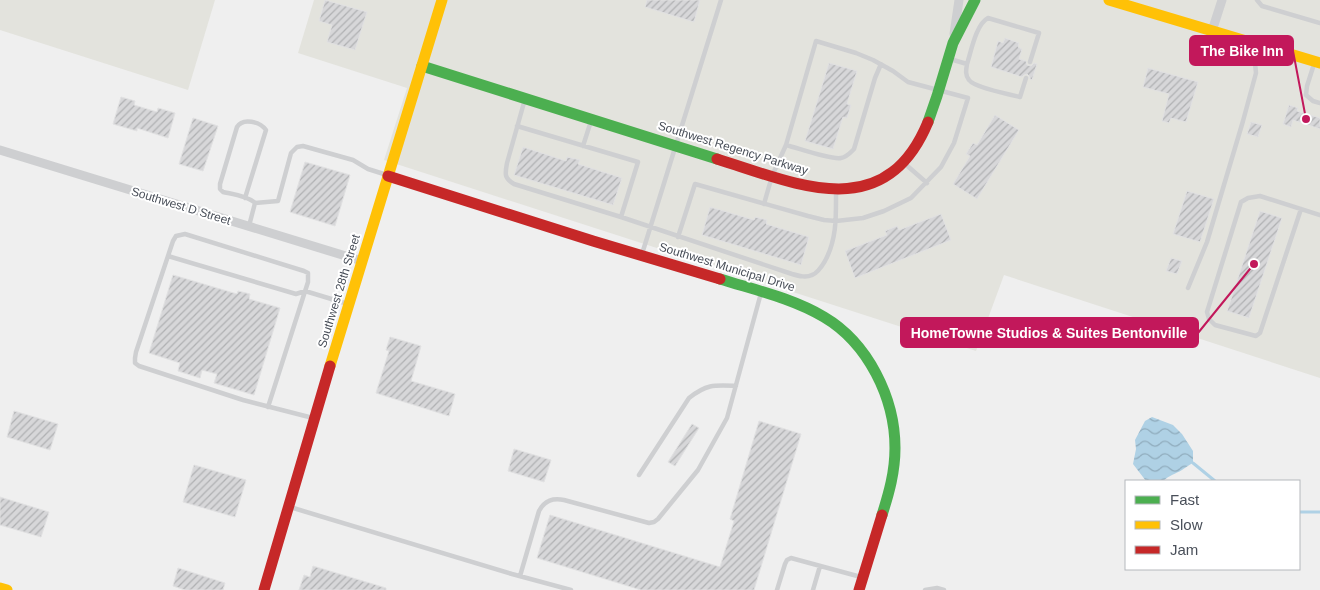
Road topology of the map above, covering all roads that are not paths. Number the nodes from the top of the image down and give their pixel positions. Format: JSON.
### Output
{"nodes":[{"id":1,"x":442,"y":0,"type":"edge"},
{"id":2,"x":721,"y":0,"type":"edge"},
{"id":3,"x":960,"y":0,"type":"edge"},
{"id":4,"x":976,"y":0,"type":"edge"},
{"id":5,"x":1109,"y":0,"type":"edge"},
{"id":6,"x":1222,"y":0,"type":"edge"},
{"id":7,"x":1257,"y":0,"type":"edge"},
{"id":8,"x":1320,"y":23,"type":"edge"},
{"id":9,"x":1212,"y":31,"type":"junction"},
{"id":10,"x":954,"y":39,"type":"junction"},
{"id":11,"x":1260,"y":46,"type":"junction"},
{"id":12,"x":948,"y":59,"type":"junction"},
{"id":13,"x":1030,"y":62,"type":"dead end"},
{"id":14,"x":1317,"y":62,"type":"edge"},
{"id":15,"x":881,"y":64,"type":"junction"},
{"id":16,"x":967,"y":64,"type":"junction"},
{"id":17,"x":422,"y":66,"type":"junction"},
{"id":18,"x":1026,"y":78,"type":"dead end"},
{"id":19,"x":939,"y":90,"type":"junction"},
{"id":20,"x":525,"y":98,"type":"junction"},
{"id":21,"x":1320,"y":103,"type":"edge"},
{"id":22,"x":591,"y":119,"type":"junction"},
{"id":23,"x":517,"y":126,"type":"junction"},
{"id":24,"x":786,"y":144,"type":"junction"},
{"id":25,"x":675,"y":145,"type":"junction"},
{"id":26,"x":583,"y":146,"type":"junction"},
{"id":27,"x":0,"y":150,"type":"edge"},
{"id":28,"x":904,"y":163,"type":"junction"},
{"id":29,"x":388,"y":176,"type":"junction"},
{"id":30,"x":772,"y":176,"type":"junction"},
{"id":31,"x":927,"y":183,"type":"junction"},
{"id":32,"x":836,"y":190,"type":"junction"},
{"id":33,"x":246,"y":198,"type":"junction"},
{"id":34,"x":255,"y":203,"type":"junction"},
{"id":35,"x":764,"y":204,"type":"junction"},
{"id":36,"x":1301,"y":209,"type":"junction"},
{"id":37,"x":1320,"y":215,"type":"edge"},
{"id":38,"x":621,"y":217,"type":"junction"},
{"id":39,"x":836,"y":221,"type":"junction"},
{"id":40,"x":248,"y":226,"type":"junction"},
{"id":41,"x":650,"y":227,"type":"junction"},
{"id":42,"x":678,"y":237,"type":"junction"},
{"id":43,"x":168,"y":256,"type":"junction"},
{"id":44,"x":641,"y":256,"type":"junction"},
{"id":45,"x":362,"y":261,"type":"junction"},
{"id":46,"x":1188,"y":288,"type":"dead end"},
{"id":47,"x":305,"y":291,"type":"junction"},
{"id":48,"x":762,"y":291,"type":"junction"},
{"id":49,"x":349,"y":305,"type":"junction"},
{"id":50,"x":736,"y":386,"type":"junction"},
{"id":51,"x":268,"y":407,"type":"junction"},
{"id":52,"x":314,"y":418,"type":"junction"},
{"id":53,"x":640,"y":474,"type":"dead end"},
{"id":54,"x":289,"y":507,"type":"junction"},
{"id":55,"x":820,"y":566,"type":"junction"},
{"id":56,"x":520,"y":576,"type":"junction"},
{"id":57,"x":863,"y":578,"type":"junction"},
{"id":58,"x":0,"y":588,"type":"edge"},
{"id":59,"x":7,"y":590,"type":"edge"},
{"id":60,"x":264,"y":590,"type":"edge"},
{"id":61,"x":571,"y":590,"type":"edge"},
{"id":62,"x":777,"y":590,"type":"edge"},
{"id":63,"x":813,"y":590,"type":"edge"},
{"id":64,"x":859,"y":590,"type":"edge"},
{"id":65,"x":925,"y":590,"type":"edge"},
{"id":66,"x":944,"y":590,"type":"edge"}],
"edges":[{"from":1,"to":17,"type":"street","name":"Southwest 28th Street"},
{"from":2,"to":25,"type":"lane"},
{"from":3,"to":10,"type":"street","name":"Southwest Regency Parkway"},
{"from":4,"to":10,"type":"street","name":"Southwest Regency Parkway"},
{"from":5,"to":9,"type":"street"},
{"from":6,"to":9,"type":"street"},
{"from":7,"to":8,"type":"lane"},
{"from":9,"to":11,"type":"street"},
{"from":10,"to":12,"type":"street","name":"Southwest Regency Parkway"},
{"from":11,"to":14,"type":"street"},
{"from":11,"to":46,"type":"lane"},
{"from":12,"to":16,"type":"lane"},
{"from":12,"to":19,"type":"street","name":"Southwest Regency Parkway"},
{"from":13,"to":16,"type":"lane"},
{"from":14,"to":21,"type":"lane"},
{"from":15,"to":19,"type":"lane"},
{"from":15,"to":24,"type":"lane"},
{"from":15,"to":24,"type":"lane"},
{"from":16,"to":18,"type":"lane"},
{"from":17,"to":20,"type":"street","name":"Southwest Regency Parkway"},
{"from":17,"to":29,"type":"street","name":"Southwest 28th Street"},
{"from":19,"to":28,"type":"street","name":"Southwest Regency Parkway"},
{"from":19,"to":31,"type":"lane"},
{"from":20,"to":22,"type":"street","name":"Southwest Regency Parkway"},
{"from":20,"to":23,"type":"lane"},
{"from":22,"to":25,"type":"street","name":"Southwest Regency Parkway"},
{"from":22,"to":26,"type":"lane"},
{"from":23,"to":26,"type":"lane"},
{"from":23,"to":38,"type":"lane"},
{"from":24,"to":30,"type":"lane"},
{"from":25,"to":30,"type":"street","name":"Southwest Regency Parkway"},
{"from":25,"to":41,"type":"lane"},
{"from":26,"to":38,"type":"lane"},
{"from":27,"to":40,"type":"street","name":"Southwest D Street"},
{"from":28,"to":31,"type":"lane"},
{"from":28,"to":32,"type":"street","name":"Southwest Regency Parkway"},
{"from":29,"to":34,"type":"lane"},
{"from":29,"to":44,"type":"street","name":"Southwest Municipal Drive"},
{"from":29,"to":45,"type":"street","name":"Southwest 28th Street"},
{"from":30,"to":32,"type":"street","name":"Southwest Regency Parkway"},
{"from":30,"to":35,"type":"lane"},
{"from":31,"to":39,"type":"lane"},
{"from":32,"to":39,"type":"lane"},
{"from":33,"to":33,"type":"lane"},
{"from":33,"to":34,"type":"lane"},
{"from":34,"to":40,"type":"lane"},
{"from":35,"to":39,"type":"lane"},
{"from":35,"to":42,"type":"lane"},
{"from":36,"to":36,"type":"lane"},
{"from":36,"to":37,"type":"lane"},
{"from":38,"to":41,"type":"lane"},
{"from":39,"to":42,"type":"lane"},
{"from":40,"to":45,"type":"street","name":"Southwest D Street"},
{"from":41,"to":42,"type":"lane"},
{"from":41,"to":44,"type":"lane"},
{"from":43,"to":47,"type":"lane"},
{"from":43,"to":47,"type":"lane"},
{"from":43,"to":51,"type":"lane"},
{"from":44,"to":48,"type":"street","name":"Southwest Municipal Drive"},
{"from":45,"to":49,"type":"street","name":"Southwest 28th Street"},
{"from":47,"to":49,"type":"lane"},
{"from":47,"to":51,"type":"lane"},
{"from":48,"to":50,"type":"lane"},
{"from":48,"to":57,"type":"street","name":"Southwest Municipal Drive"},
{"from":49,"to":52,"type":"street","name":"Southwest 28th Street"},
{"from":50,"to":53,"type":"lane"},
{"from":50,"to":56,"type":"lane"},
{"from":51,"to":52,"type":"lane"},
{"from":52,"to":54,"type":"street","name":"Southwest 28th Street"},
{"from":54,"to":56,"type":"lane"},
{"from":54,"to":60,"type":"street","name":"Southwest 28th Street"},
{"from":55,"to":57,"type":"lane"},
{"from":55,"to":62,"type":"lane"},
{"from":55,"to":63,"type":"lane"},
{"from":56,"to":61,"type":"lane"},
{"from":57,"to":64,"type":"street","name":"Southwest Municipal Drive"},
{"from":58,"to":59,"type":"street"},
{"from":65,"to":66,"type":"lane"}]}
